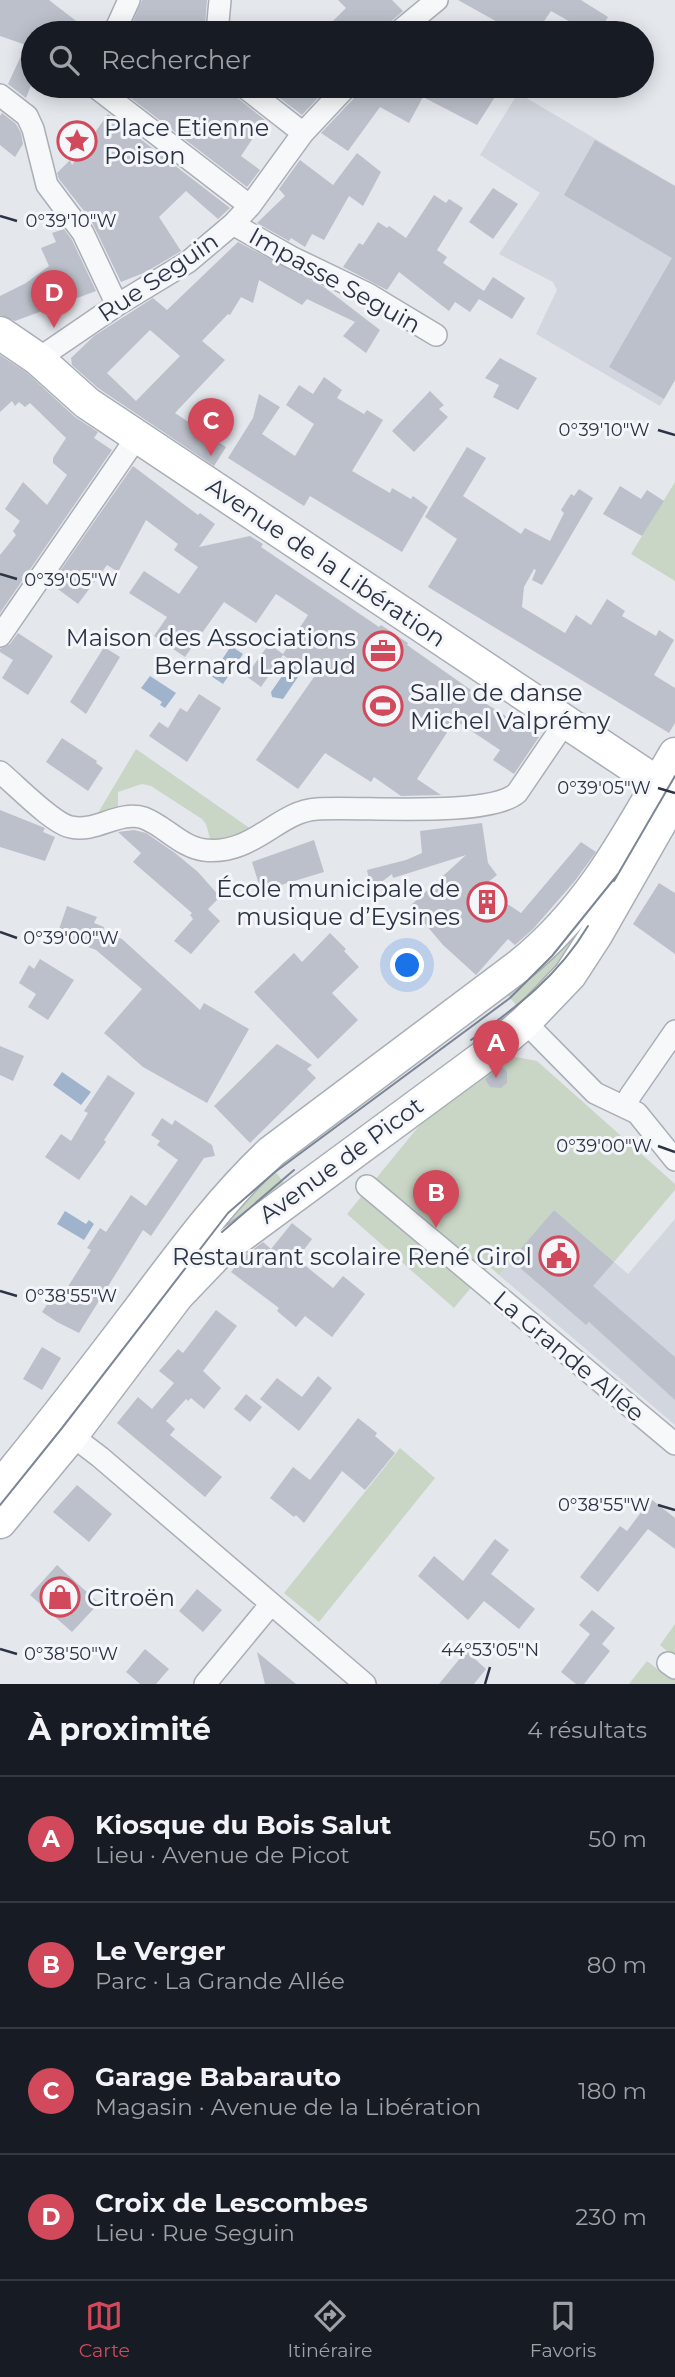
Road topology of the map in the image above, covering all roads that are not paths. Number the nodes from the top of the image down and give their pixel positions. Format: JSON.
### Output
{"nodes":[{"id":1,"x":129,"y":0,"type":"edge"},
{"id":2,"x":219,"y":0,"type":"edge"},
{"id":3,"x":437,"y":0,"type":"edge"},
{"id":4,"x":119,"y":21,"type":"edge"},
{"id":5,"x":218,"y":21,"type":"edge"},
{"id":6,"x":412,"y":21,"type":"edge"},
{"id":7,"x":0,"y":95,"type":"edge"},
{"id":8,"x":110,"y":98,"type":"edge"},
{"id":9,"x":258,"y":98,"type":"edge"},
{"id":10,"x":336,"y":98,"type":"edge"},
{"id":11,"x":303,"y":133,"type":"junction"},
{"id":12,"x":250,"y":206,"type":"junction"},
{"id":13,"x":233,"y":224,"type":"junction"},
{"id":14,"x":117,"y":305,"type":"junction"},
{"id":15,"x":0,"y":333,"type":"edge"},
{"id":16,"x":436,"y":335,"type":"dead end"},
{"id":17,"x":38,"y":359,"type":"junction"},
{"id":18,"x":137,"y":437,"type":"junction"},
{"id":19,"x":0,"y":636,"type":"edge"},
{"id":20,"x":566,"y":722,"type":"junction"},
{"id":21,"x":675,"y":754,"type":"edge"},
{"id":22,"x":0,"y":772,"type":"edge"},
{"id":23,"x":669,"y":792,"type":"edge"},
{"id":24,"x":525,"y":1023,"type":"junction"},
{"id":25,"x":675,"y":1031,"type":"edge"},
{"id":26,"x":627,"y":1107,"type":"junction"},
{"id":27,"x":675,"y":1160,"type":"edge"},
{"id":28,"x":367,"y":1186,"type":"dead end"},
{"id":29,"x":63,"y":1428,"type":"junction"},
{"id":30,"x":675,"y":1444,"type":"edge"},
{"id":31,"x":4,"y":1500,"type":"edge"},
{"id":32,"x":271,"y":1604,"type":"junction"},
{"id":33,"x":205,"y":1684,"type":"edge"},
{"id":34,"x":365,"y":1684,"type":"edge"}],
"edges":[{"from":1,"to":4,"type":"street"},
{"from":2,"to":5,"type":"street"},
{"from":3,"to":6,"type":"street"},
{"from":7,"to":14,"type":"street"},
{"from":8,"to":12,"type":"street"},
{"from":9,"to":11,"type":"street"},
{"from":10,"to":11,"type":"street","name":"Rue Seguin"},
{"from":11,"to":12,"type":"street","name":"Rue Seguin"},
{"from":12,"to":13,"type":"street","name":"Rue Seguin"},
{"from":13,"to":14,"type":"street","name":"Rue Seguin"},
{"from":13,"to":16,"type":"street","name":"Impasse Seguin"},
{"from":14,"to":17,"type":"street","name":"Rue Seguin"},
{"from":15,"to":17,"type":"street","name":"Avenue de la Libération"},
{"from":17,"to":18,"type":"street","name":"Avenue de la Libération"},
{"from":18,"to":19,"type":"street"},
{"from":18,"to":20,"type":"street","name":"Avenue de la Libération"},
{"from":20,"to":22,"type":"street"},
{"from":20,"to":23,"type":"street","name":"Avenue de la Libération"},
{"from":21,"to":23,"type":"street"},
{"from":23,"to":24,"type":"street","name":"Avenue de Picot"},
{"from":23,"to":29,"type":"street","name":"Avenue de Picot"},
{"from":24,"to":26,"type":"street"},
{"from":24,"to":29,"type":"street","name":"Avenue de Picot"},
{"from":25,"to":26,"type":"street"},
{"from":26,"to":27,"type":"street"},
{"from":28,"to":30,"type":"street","name":"La Grande Allée"},
{"from":29,"to":31,"type":"street","name":"Avenue de Picot"},
{"from":29,"to":32,"type":"street"},
{"from":32,"to":33,"type":"street"},
{"from":32,"to":34,"type":"street"}]}
